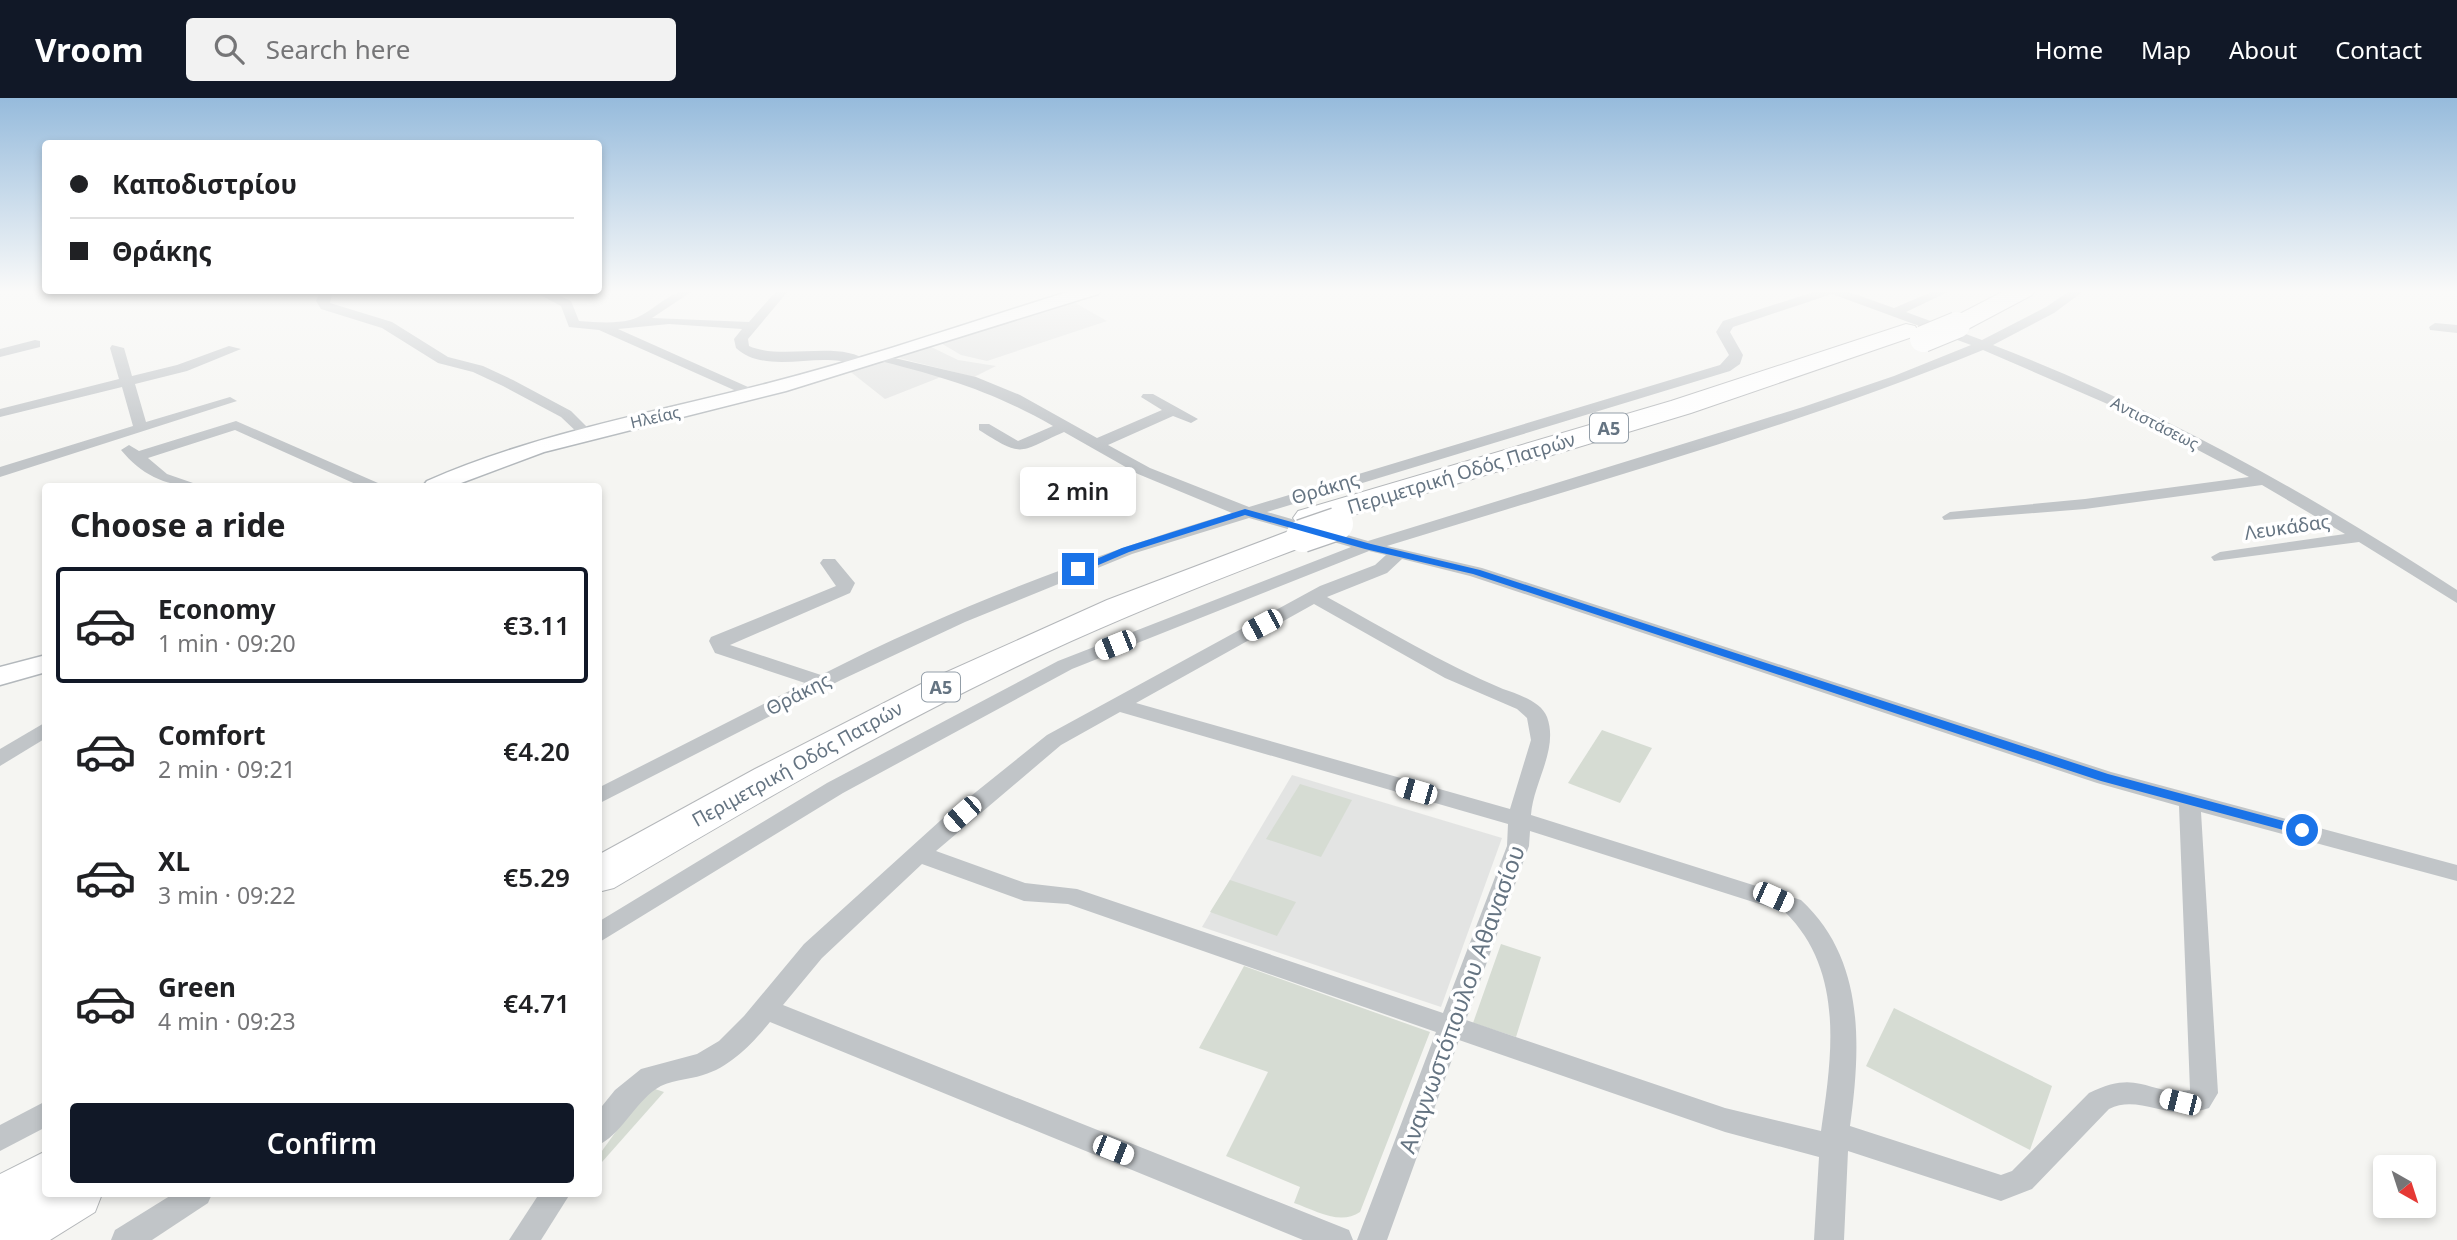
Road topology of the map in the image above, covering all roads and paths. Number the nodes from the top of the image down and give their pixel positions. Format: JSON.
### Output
{"nodes":[{"id":1,"x":416,"y":343,"type":"edge"},
{"id":2,"x":639,"y":343,"type":"edge"},
{"id":3,"x":742,"y":343,"type":"edge"},
{"id":4,"x":920,"y":343,"type":"edge"},
{"id":5,"x":1729,"y":343,"type":"edge"},
{"id":6,"x":1883,"y":343,"type":"edge"},
{"id":7,"x":1978,"y":343,"type":"edge"},
{"id":8,"x":1986,"y":343,"type":"edge"},
{"id":9,"x":35,"y":344,"type":"dead end"},
{"id":10,"x":1983,"y":345,"type":"junction"},
{"id":11,"x":117,"y":348,"type":"dead end"},
{"id":12,"x":234,"y":349,"type":"dead end"},
{"id":13,"x":0,"y":353,"type":"edge"},
{"id":14,"x":869,"y":359,"type":"junction"},
{"id":15,"x":126,"y":382,"type":"junction"},
{"id":16,"x":752,"y":394,"type":"junction"},
{"id":17,"x":1148,"y":397,"type":"dead end"},
{"id":18,"x":230,"y":401,"type":"dead end"},
{"id":19,"x":1174,"y":410,"type":"junction"},
{"id":20,"x":0,"y":413,"type":"edge"},
{"id":21,"x":1191,"y":419,"type":"dead end"},
{"id":22,"x":1066,"y":426,"type":"junction"},
{"id":23,"x":984,"y":427,"type":"dead end"},
{"id":24,"x":141,"y":429,"type":"junction"},
{"id":25,"x":586,"y":433,"type":"junction"},
{"id":26,"x":115,"y":437,"type":"junction"},
{"id":27,"x":1095,"y":445,"type":"junction"},
{"id":28,"x":136,"y":457,"type":"junction"},
{"id":29,"x":0,"y":472,"type":"edge"},
{"id":30,"x":2262,"y":481,"type":"junction"},
{"id":31,"x":178,"y":483,"type":"edge"},
{"id":32,"x":365,"y":483,"type":"edge"},
{"id":33,"x":442,"y":483,"type":"edge"},
{"id":34,"x":1245,"y":512,"type":"junction"},
{"id":35,"x":1950,"y":517,"type":"dead end"},
{"id":36,"x":1306,"y":527,"type":"junction"},
{"id":37,"x":2359,"y":537,"type":"junction"},
{"id":38,"x":1368,"y":547,"type":"junction"},
{"id":39,"x":1398,"y":554,"type":"junction"},
{"id":40,"x":2220,"y":558,"type":"dead end"},
{"id":41,"x":829,"y":563,"type":"dead end"},
{"id":42,"x":2454,"y":594,"type":"edge"},
{"id":43,"x":1315,"y":597,"type":"junction"},
{"id":44,"x":42,"y":664,"type":"edge"},
{"id":45,"x":0,"y":676,"type":"edge"},
{"id":46,"x":822,"y":682,"type":"junction"},
{"id":47,"x":1115,"y":704,"type":"junction"},
{"id":48,"x":42,"y":731,"type":"edge"},
{"id":49,"x":0,"y":759,"type":"edge"},
{"id":50,"x":602,"y":795,"type":"edge"},
{"id":51,"x":2190,"y":802,"type":"junction"},
{"id":52,"x":1519,"y":821,"type":"junction"},
{"id":53,"x":602,"y":844,"type":"edge"},
{"id":54,"x":920,"y":854,"type":"junction"},
{"id":55,"x":2457,"y":873,"type":"edge"},
{"id":56,"x":602,"y":874,"type":"edge"},
{"id":57,"x":602,"y":932,"type":"edge"},
{"id":58,"x":765,"y":1009,"type":"junction"},
{"id":59,"x":1452,"y":1027,"type":"junction"},
{"id":60,"x":42,"y":1114,"type":"edge"},
{"id":61,"x":602,"y":1128,"type":"edge"},
{"id":62,"x":0,"y":1139,"type":"edge"},
{"id":63,"x":1834,"y":1141,"type":"junction"},
{"id":64,"x":42,"y":1179,"type":"edge"},
{"id":65,"x":70,"y":1197,"type":"edge"},
{"id":66,"x":193,"y":1197,"type":"edge"},
{"id":67,"x":554,"y":1197,"type":"edge"},
{"id":68,"x":0,"y":1204,"type":"edge"},
{"id":69,"x":0,"y":1240,"type":"edge"},
{"id":70,"x":126,"y":1240,"type":"edge"},
{"id":71,"x":524,"y":1240,"type":"edge"},
{"id":72,"x":1338,"y":1240,"type":"edge"},
{"id":73,"x":1372,"y":1240,"type":"edge"},
{"id":74,"x":1829,"y":1240,"type":"edge"}],
"edges":[{"from":1,"to":25,"type":"street"},
{"from":2,"to":16,"type":"street"},
{"from":3,"to":14,"type":"street"},
{"from":4,"to":14,"type":"main road","name":"Ηλείας"},
{"from":5,"to":34,"type":"street","name":"Θράκης"},
{"from":6,"to":36,"type":"highway","name":"Περιμετρική Οδός Πατρών","number":"Α5"},
{"from":7,"to":10,"type":"street","name":"Αντιστάσεως"},
{"from":8,"to":10,"type":"street"},
{"from":9,"to":13,"type":"street"},
{"from":10,"to":30,"type":"street","name":"Αντιστάσεως"},
{"from":10,"to":38,"type":"street"},
{"from":11,"to":15,"type":"street"},
{"from":12,"to":15,"type":"street"},
{"from":14,"to":16,"type":"main road","name":"Ηλείας"},
{"from":14,"to":22,"type":"street"},
{"from":15,"to":20,"type":"street"},
{"from":15,"to":24,"type":"street"},
{"from":16,"to":25,"type":"main road","name":"Ηλείας"},
{"from":17,"to":19,"type":"street"},
{"from":18,"to":24,"type":"street"},
{"from":19,"to":21,"type":"street"},
{"from":19,"to":27,"type":"street"},
{"from":22,"to":23,"type":"street"},
{"from":22,"to":27,"type":"street"},
{"from":24,"to":26,"type":"street"},
{"from":25,"to":33,"type":"main road","name":"Ηλείας"},
{"from":26,"to":28,"type":"street"},
{"from":26,"to":29,"type":"street"},
{"from":27,"to":34,"type":"street"},
{"from":28,"to":31,"type":"street"},
{"from":28,"to":32,"type":"street"},
{"from":30,"to":35,"type":"street"},
{"from":30,"to":37,"type":"street","name":"Αντιστάσεως"},
{"from":34,"to":38,"type":"street"},
{"from":34,"to":46,"type":"street","name":"Θράκης"},
{"from":36,"to":53,"type":"highway","name":"Περιμετρική Οδός Πατρών","number":"Α5"},
{"from":36,"to":56,"type":"highway","name":"Περιμετρική Οδός Πατρών","number":"Α5"},
{"from":37,"to":40,"type":"street","name":"Λευκάδας"},
{"from":37,"to":42,"type":"street","name":"Αντιστάσεως"},
{"from":38,"to":39,"type":"street"},
{"from":38,"to":57,"type":"street"},
{"from":39,"to":43,"type":"street"},
{"from":39,"to":51,"type":"street"},
{"from":41,"to":46,"type":"street"},
{"from":43,"to":47,"type":"street"},
{"from":43,"to":52,"type":"street","name":"Αναγνωστόπουλου Αθανασίου"},
{"from":44,"to":45,"type":"main road"},
{"from":46,"to":50,"type":"street","name":"Θράκης"},
{"from":47,"to":52,"type":"street"},
{"from":47,"to":54,"type":"street"},
{"from":48,"to":49,"type":"street"},
{"from":51,"to":55,"type":"street"},
{"from":51,"to":63,"type":"street"},
{"from":52,"to":59,"type":"street","name":"Αναγνωστόπουλου Αθανασίου"},
{"from":52,"to":63,"type":"street"},
{"from":54,"to":58,"type":"street"},
{"from":54,"to":59,"type":"street"},
{"from":58,"to":61,"type":"street"},
{"from":58,"to":72,"type":"street"},
{"from":59,"to":63,"type":"street"},
{"from":59,"to":73,"type":"street","name":"Αναγνωστόπουλου Αθανασίου"},
{"from":60,"to":62,"type":"street"},
{"from":63,"to":74,"type":"street"},
{"from":64,"to":68,"type":"highway"},
{"from":65,"to":69,"type":"highway"},
{"from":66,"to":70,"type":"street"},
{"from":67,"to":71,"type":"street"}]}
